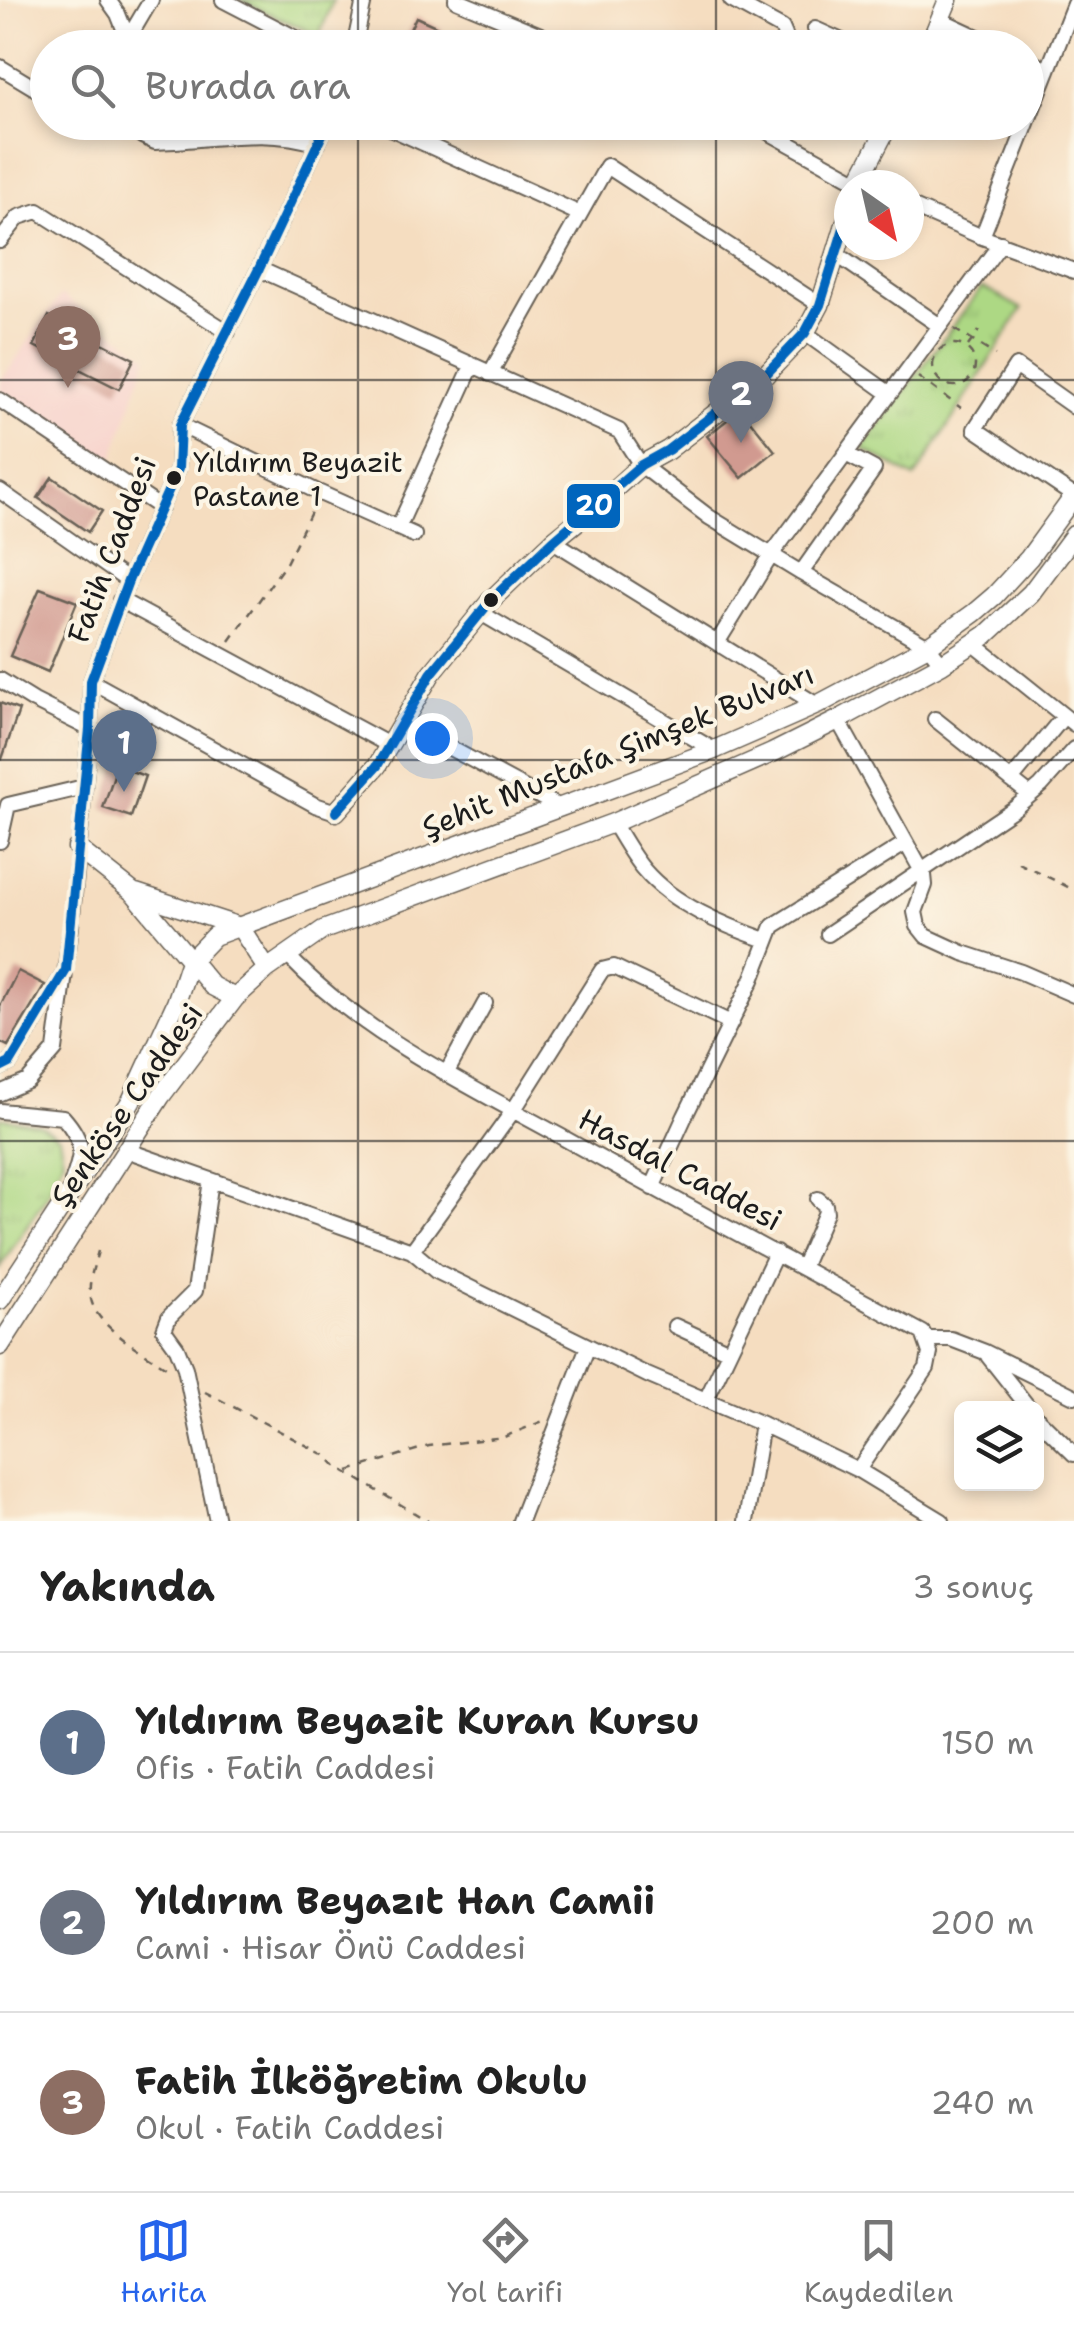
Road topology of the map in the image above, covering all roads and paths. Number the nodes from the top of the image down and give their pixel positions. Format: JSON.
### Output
{"nodes":[{"id":1,"x":108,"y":0,"type":"edge"},
{"id":2,"x":151,"y":0,"type":"edge"},
{"id":3,"x":223,"y":0,"type":"edge"},
{"id":4,"x":374,"y":0,"type":"edge"},
{"id":5,"x":456,"y":0,"type":"edge"},
{"id":6,"x":732,"y":0,"type":"edge"},
{"id":7,"x":948,"y":0,"type":"edge"},
{"id":8,"x":1074,"y":4,"type":"edge"},
{"id":9,"x":363,"y":7,"type":"edge"},
{"id":10,"x":942,"y":20,"type":"junction"},
{"id":11,"x":122,"y":30,"type":"edge"},
{"id":12,"x":134,"y":30,"type":"edge"},
{"id":13,"x":280,"y":30,"type":"edge"},
{"id":14,"x":528,"y":30,"type":"edge"},
{"id":15,"x":783,"y":30,"type":"edge"},
{"id":16,"x":937,"y":30,"type":"edge"},
{"id":17,"x":963,"y":30,"type":"edge"},
{"id":18,"x":0,"y":67,"type":"edge"},
{"id":19,"x":1044,"y":68,"type":"edge"},
{"id":20,"x":1048,"y":70,"type":"junction"},
{"id":21,"x":1044,"y":80,"type":"edge"},
{"id":22,"x":30,"y":85,"type":"edge"},
{"id":23,"x":151,"y":140,"type":"edge"},
{"id":24,"x":182,"y":140,"type":"edge"},
{"id":25,"x":304,"y":140,"type":"edge"},
{"id":26,"x":320,"y":140,"type":"edge"},
{"id":27,"x":417,"y":140,"type":"edge"},
{"id":28,"x":782,"y":140,"type":"edge"},
{"id":29,"x":881,"y":140,"type":"edge"},
{"id":30,"x":1020,"y":140,"type":"edge"},
{"id":31,"x":318,"y":144,"type":"junction"},
{"id":32,"x":835,"y":170,"type":"edge"},
{"id":33,"x":867,"y":170,"type":"edge"},
{"id":34,"x":924,"y":212,"type":"edge"},
{"id":35,"x":580,"y":214,"type":"junction"},
{"id":36,"x":982,"y":237,"type":"junction"},
{"id":37,"x":0,"y":241,"type":"edge"},
{"id":38,"x":1002,"y":243,"type":"junction"},
{"id":39,"x":834,"y":260,"type":"edge"},
{"id":40,"x":845,"y":260,"type":"edge"},
{"id":41,"x":259,"y":270,"type":"junction"},
{"id":42,"x":1074,"y":271,"type":"edge"},
{"id":43,"x":820,"y":305,"type":"junction"},
{"id":44,"x":942,"y":324,"type":"junction"},
{"id":45,"x":979,"y":331,"type":"dead end"},
{"id":46,"x":228,"y":332,"type":"junction"},
{"id":47,"x":805,"y":333,"type":"junction"},
{"id":48,"x":972,"y":341,"type":"junction"},
{"id":49,"x":966,"y":349,"type":"junction"},
{"id":50,"x":995,"y":355,"type":"dead end"},
{"id":51,"x":472,"y":366,"type":"junction"},
{"id":52,"x":908,"y":370,"type":"junction"},
{"id":53,"x":490,"y":374,"type":"junction"},
{"id":54,"x":890,"y":394,"type":"junction"},
{"id":55,"x":0,"y":400,"type":"edge"},
{"id":56,"x":1074,"y":407,"type":"edge"},
{"id":57,"x":961,"y":408,"type":"dead end"},
{"id":58,"x":180,"y":424,"type":"junction"},
{"id":59,"x":846,"y":454,"type":"junction"},
{"id":60,"x":641,"y":465,"type":"junction"},
{"id":61,"x":0,"y":491,"type":"edge"},
{"id":62,"x":320,"y":493,"type":"junction"},
{"id":63,"x":1074,"y":496,"type":"edge"},
{"id":64,"x":161,"y":508,"type":"junction"},
{"id":65,"x":398,"y":528,"type":"junction"},
{"id":66,"x":414,"y":535,"type":"dead end"},
{"id":67,"x":1074,"y":535,"type":"edge"},
{"id":68,"x":553,"y":542,"type":"junction"},
{"id":69,"x":772,"y":554,"type":"junction"},
{"id":70,"x":800,"y":573,"type":"junction"},
{"id":71,"x":128,"y":581,"type":"junction"},
{"id":72,"x":120,"y":600,"type":"junction"},
{"id":73,"x":479,"y":612,"type":"junction"},
{"id":74,"x":718,"y":643,"type":"junction"},
{"id":75,"x":974,"y":644,"type":"junction"},
{"id":76,"x":928,"y":646,"type":"junction"},
{"id":77,"x":221,"y":654,"type":"junction"},
{"id":78,"x":942,"y":664,"type":"junction"},
{"id":79,"x":0,"y":680,"type":"edge"},
{"id":80,"x":92,"y":681,"type":"junction"},
{"id":81,"x":817,"y":705,"type":"junction"},
{"id":82,"x":838,"y":720,"type":"junction"},
{"id":83,"x":935,"y":720,"type":"dead end"},
{"id":84,"x":1069,"y":720,"type":"edge"},
{"id":85,"x":402,"y":722,"type":"junction"},
{"id":86,"x":90,"y":729,"type":"junction"},
{"id":87,"x":389,"y":745,"type":"junction"},
{"id":88,"x":1074,"y":749,"type":"edge"},
{"id":89,"x":714,"y":750,"type":"junction"},
{"id":90,"x":1011,"y":780,"type":"junction"},
{"id":91,"x":84,"y":787,"type":"junction"},
{"id":92,"x":1030,"y":795,"type":"junction"},
{"id":93,"x":561,"y":808,"type":"junction"},
{"id":94,"x":336,"y":812,"type":"joint"},
{"id":95,"x":613,"y":824,"type":"junction"},
{"id":96,"x":0,"y":840,"type":"edge"},
{"id":97,"x":906,"y":843,"type":"junction"},
{"id":98,"x":78,"y":848,"type":"junction"},
{"id":99,"x":1018,"y":862,"type":"dead end"},
{"id":100,"x":922,"y":870,"type":"junction"},
{"id":101,"x":1074,"y":890,"type":"edge"},
{"id":102,"x":134,"y":893,"type":"junction"},
{"id":103,"x":240,"y":927,"type":"junction"},
{"id":104,"x":828,"y":934,"type":"dead end"},
{"id":105,"x":766,"y":940,"type":"junction"},
{"id":106,"x":287,"y":956,"type":"junction"},
{"id":107,"x":190,"y":962,"type":"junction"},
{"id":108,"x":267,"y":969,"type":"junction"},
{"id":109,"x":66,"y":970,"type":"junction"},
{"id":110,"x":1074,"y":995,"type":"edge"},
{"id":111,"x":235,"y":998,"type":"junction"},
{"id":112,"x":485,"y":1003,"type":"dead end"},
{"id":113,"x":731,"y":1023,"type":"junction"},
{"id":114,"x":3,"y":1064,"type":"edge"},
{"id":115,"x":446,"y":1074,"type":"junction"},
{"id":116,"x":0,"y":1093,"type":"edge"},
{"id":117,"x":0,"y":1111,"type":"edge"},
{"id":118,"x":514,"y":1111,"type":"junction"},
{"id":119,"x":126,"y":1150,"type":"junction"},
{"id":120,"x":211,"y":1180,"type":"junction"},
{"id":121,"x":652,"y":1188,"type":"junction"},
{"id":122,"x":818,"y":1199,"type":"dead end"},
{"id":123,"x":65,"y":1201,"type":"junction"},
{"id":124,"x":98,"y":1251,"type":"dead end"},
{"id":125,"x":412,"y":1251,"type":"junction"},
{"id":126,"x":776,"y":1253,"type":"junction"},
{"id":127,"x":802,"y":1268,"type":"junction"},
{"id":128,"x":0,"y":1300,"type":"edge"},
{"id":129,"x":675,"y":1326,"type":"dead end"},
{"id":130,"x":927,"y":1339,"type":"junction"},
{"id":131,"x":0,"y":1346,"type":"edge"},
{"id":132,"x":588,"y":1346,"type":"junction"},
{"id":133,"x":729,"y":1351,"type":"junction"},
{"id":134,"x":985,"y":1352,"type":"junction"},
{"id":135,"x":188,"y":1382,"type":"junction"},
{"id":136,"x":1074,"y":1396,"type":"edge"},
{"id":137,"x":706,"y":1400,"type":"junction"},
{"id":138,"x":1024,"y":1401,"type":"edge"},
{"id":139,"x":564,"y":1406,"type":"junction"},
{"id":140,"x":762,"y":1424,"type":"junction"},
{"id":141,"x":1044,"y":1425,"type":"edge"},
{"id":142,"x":1074,"y":1454,"type":"edge"},
{"id":143,"x":858,"y":1470,"type":"junction"},
{"id":144,"x":348,"y":1471,"type":"junction"},
{"id":145,"x":217,"y":1521,"type":"edge"},
{"id":146,"x":428,"y":1521,"type":"edge"},
{"id":147,"x":520,"y":1521,"type":"edge"},
{"id":148,"x":746,"y":1521,"type":"edge"},
{"id":149,"x":942,"y":1521,"type":"edge"}],
"edges":[{"from":1,"to":11,"type":"street"},
{"from":2,"to":12,"type":"street"},
{"from":3,"to":13,"type":"street"},
{"from":4,"to":9,"type":"street"},
{"from":5,"to":14,"type":"street"},
{"from":6,"to":15,"type":"street"},
{"from":7,"to":10,"type":"main road"},
{"from":8,"to":20,"type":"street"},
{"from":10,"to":16,"type":"main road"},
{"from":10,"to":17,"type":"street"},
{"from":18,"to":22,"type":"street"},
{"from":19,"to":20,"type":"street"},
{"from":20,"to":21,"type":"street"},
{"from":23,"to":24,"type":"street"},
{"from":25,"to":31,"type":"street"},
{"from":26,"to":31,"type":"street","name":"Fatih Caddesi"},
{"from":27,"to":35,"type":"street"},
{"from":28,"to":32,"type":"street"},
{"from":29,"to":33,"type":"main road"},
{"from":30,"to":36,"type":"street"},
{"from":31,"to":41,"type":"street","name":"Fatih Caddesi"},
{"from":34,"to":36,"type":"street"},
{"from":35,"to":43,"type":"street"},
{"from":35,"to":53,"type":"street"},
{"from":36,"to":38,"type":"street"},
{"from":37,"to":46,"type":"street"},
{"from":38,"to":42,"type":"street"},
{"from":38,"to":44,"type":"street"},
{"from":39,"to":43,"type":"main road"},
{"from":40,"to":44,"type":"street"},
{"from":41,"to":46,"type":"street","name":"Fatih Caddesi"},
{"from":41,"to":51,"type":"street"},
{"from":43,"to":47,"type":"main road"},
{"from":44,"to":48,"type":"path"},
{"from":44,"to":52,"type":"street"},
{"from":45,"to":48,"type":"path"},
{"from":46,"to":58,"type":"street","name":"Fatih Caddesi"},
{"from":47,"to":54,"type":"street"},
{"from":47,"to":60,"type":"main road"},
{"from":48,"to":49,"type":"path"},
{"from":48,"to":50,"type":"path"},
{"from":49,"to":49,"type":"path"},
{"from":51,"to":53,"type":"street"},
{"from":51,"to":65,"type":"street"},
{"from":52,"to":54,"type":"street"},
{"from":52,"to":57,"type":"path"},
{"from":53,"to":60,"type":"street"},
{"from":54,"to":59,"type":"street"},
{"from":55,"to":64,"type":"street"},
{"from":56,"to":63,"type":"street"},
{"from":58,"to":62,"type":"street"},
{"from":58,"to":64,"type":"street","name":"Fatih Caddesi"},
{"from":59,"to":69,"type":"street"},
{"from":59,"to":70,"type":"street"},
{"from":60,"to":68,"type":"main road"},
{"from":60,"to":69,"type":"street"},
{"from":61,"to":71,"type":"street"},
{"from":62,"to":65,"type":"street"},
{"from":62,"to":77,"type":"path"},
{"from":63,"to":76,"type":"main road","name":"Şehit Mustafa Şimşek Bulvarı"},
{"from":64,"to":71,"type":"street","name":"Fatih Caddesi"},
{"from":65,"to":66,"type":"street"},
{"from":67,"to":75,"type":"main road","name":"Şehit Mustafa Şimşek Bulvarı"},
{"from":68,"to":73,"type":"main road"},
{"from":68,"to":74,"type":"street"},
{"from":69,"to":70,"type":"street"},
{"from":69,"to":74,"type":"street"},
{"from":70,"to":76,"type":"street"},
{"from":71,"to":72,"type":"street","name":"Fatih Caddesi"},
{"from":72,"to":77,"type":"street"},
{"from":72,"to":80,"type":"street","name":"Fatih Caddesi"},
{"from":73,"to":85,"type":"main road"},
{"from":73,"to":89,"type":"street"},
{"from":74,"to":81,"type":"street"},
{"from":75,"to":78,"type":"main road","name":"Şehit Mustafa Şimşek Bulvarı"},
{"from":75,"to":84,"type":"street"},
{"from":76,"to":78,"type":"street"},
{"from":76,"to":81,"type":"main road","name":"Şehit Mustafa Şimşek Bulvarı"},
{"from":77,"to":87,"type":"street"},
{"from":78,"to":82,"type":"main road","name":"Şehit Mustafa Şimşek Bulvarı"},
{"from":79,"to":86,"type":"street"},
{"from":80,"to":86,"type":"street","name":"Fatih Caddesi"},
{"from":80,"to":94,"type":"street"},
{"from":81,"to":89,"type":"main road","name":"Şehit Mustafa Şimşek Bulvarı"},
{"from":82,"to":95,"type":"main road","name":"Şehit Mustafa Şimşek Bulvarı"},
{"from":82,"to":97,"type":"street"},
{"from":83,"to":90,"type":"street"},
{"from":84,"to":90,"type":"street"},
{"from":85,"to":87,"type":"main road"},
{"from":85,"to":93,"type":"street"},
{"from":86,"to":91,"type":"street","name":"Fatih Caddesi"},
{"from":87,"to":94,"type":"main road"},
{"from":88,"to":92,"type":"street"},
{"from":89,"to":93,"type":"main road","name":"Şehit Mustafa Şimşek Bulvarı"},
{"from":90,"to":92,"type":"street"},
{"from":91,"to":96,"type":"street"},
{"from":91,"to":98,"type":"street","name":"Fatih Caddesi"},
{"from":92,"to":100,"type":"street"},
{"from":93,"to":103,"type":"main road","name":"Şehit Mustafa Şimşek Bulvarı"},
{"from":95,"to":105,"type":"street"},
{"from":95,"to":106,"type":"main road","name":"Şehit Mustafa Şimşek Bulvarı"},
{"from":97,"to":100,"type":"street"},
{"from":97,"to":105,"type":"street"},
{"from":98,"to":102,"type":"main road"},
{"from":98,"to":109,"type":"street","name":"Fatih Caddesi"},
{"from":99,"to":101,"type":"path"},
{"from":100,"to":104,"type":"street"},
{"from":100,"to":110,"type":"street"},
{"from":102,"to":103,"type":"main road"},
{"from":102,"to":107,"type":"main road"},
{"from":103,"to":107,"type":"main road","name":"Şehit Mustafa Şimşek Bulvarı"},
{"from":103,"to":108,"type":"main road"},
{"from":105,"to":113,"type":"street"},
{"from":106,"to":108,"type":"main road","name":"Şehit Mustafa Şimşek Bulvarı"},
{"from":106,"to":115,"type":"street","name":"Hasdal Caddesi"},
{"from":107,"to":111,"type":"main road"},
{"from":107,"to":123,"type":"main road","name":"Şenköse Caddesi"},
{"from":108,"to":111,"type":"main road","name":"Şehit Mustafa Şimşek Bulvarı"},
{"from":109,"to":114,"type":"street"},
{"from":109,"to":116,"type":"street","name":"Fatih Caddesi"},
{"from":111,"to":119,"type":"main road","name":"Şenköse Caddesi"},
{"from":112,"to":115,"type":"street"},
{"from":113,"to":118,"type":"street"},
{"from":113,"to":121,"type":"street"},
{"from":115,"to":118,"type":"street","name":"Hasdal Caddesi"},
{"from":117,"to":123,"type":"street"},
{"from":118,"to":121,"type":"street","name":"Hasdal Caddesi"},
{"from":118,"to":125,"type":"street"},
{"from":119,"to":120,"type":"street"},
{"from":119,"to":131,"type":"main road","name":"Şenköse Caddesi"},
{"from":120,"to":125,"type":"street"},
{"from":120,"to":135,"type":"street"},
{"from":121,"to":126,"type":"street","name":"Hasdal Caddesi"},
{"from":122,"to":127,"type":"street"},
{"from":123,"to":128,"type":"main road","name":"Şenköse Caddesi"},
{"from":124,"to":135,"type":"path"},
{"from":125,"to":132,"type":"street"},
{"from":126,"to":127,"type":"street","name":"Hasdal Caddesi"},
{"from":126,"to":133,"type":"street"},
{"from":127,"to":130,"type":"street","name":"Hasdal Caddesi"},
{"from":129,"to":133,"type":"street"},
{"from":130,"to":134,"type":"street"},
{"from":130,"to":143,"type":"street"},
{"from":132,"to":137,"type":"street"},
{"from":132,"to":139,"type":"street"},
{"from":133,"to":137,"type":"street"},
{"from":134,"to":136,"type":"street"},
{"from":134,"to":138,"type":"street"},
{"from":135,"to":144,"type":"path"},
{"from":135,"to":145,"type":"street"},
{"from":137,"to":140,"type":"street"},
{"from":139,"to":144,"type":"path"},
{"from":139,"to":147,"type":"street"},
{"from":140,"to":143,"type":"street"},
{"from":140,"to":148,"type":"street"},
{"from":141,"to":142,"type":"street"},
{"from":143,"to":149,"type":"street"},
{"from":144,"to":146,"type":"path"}]}
